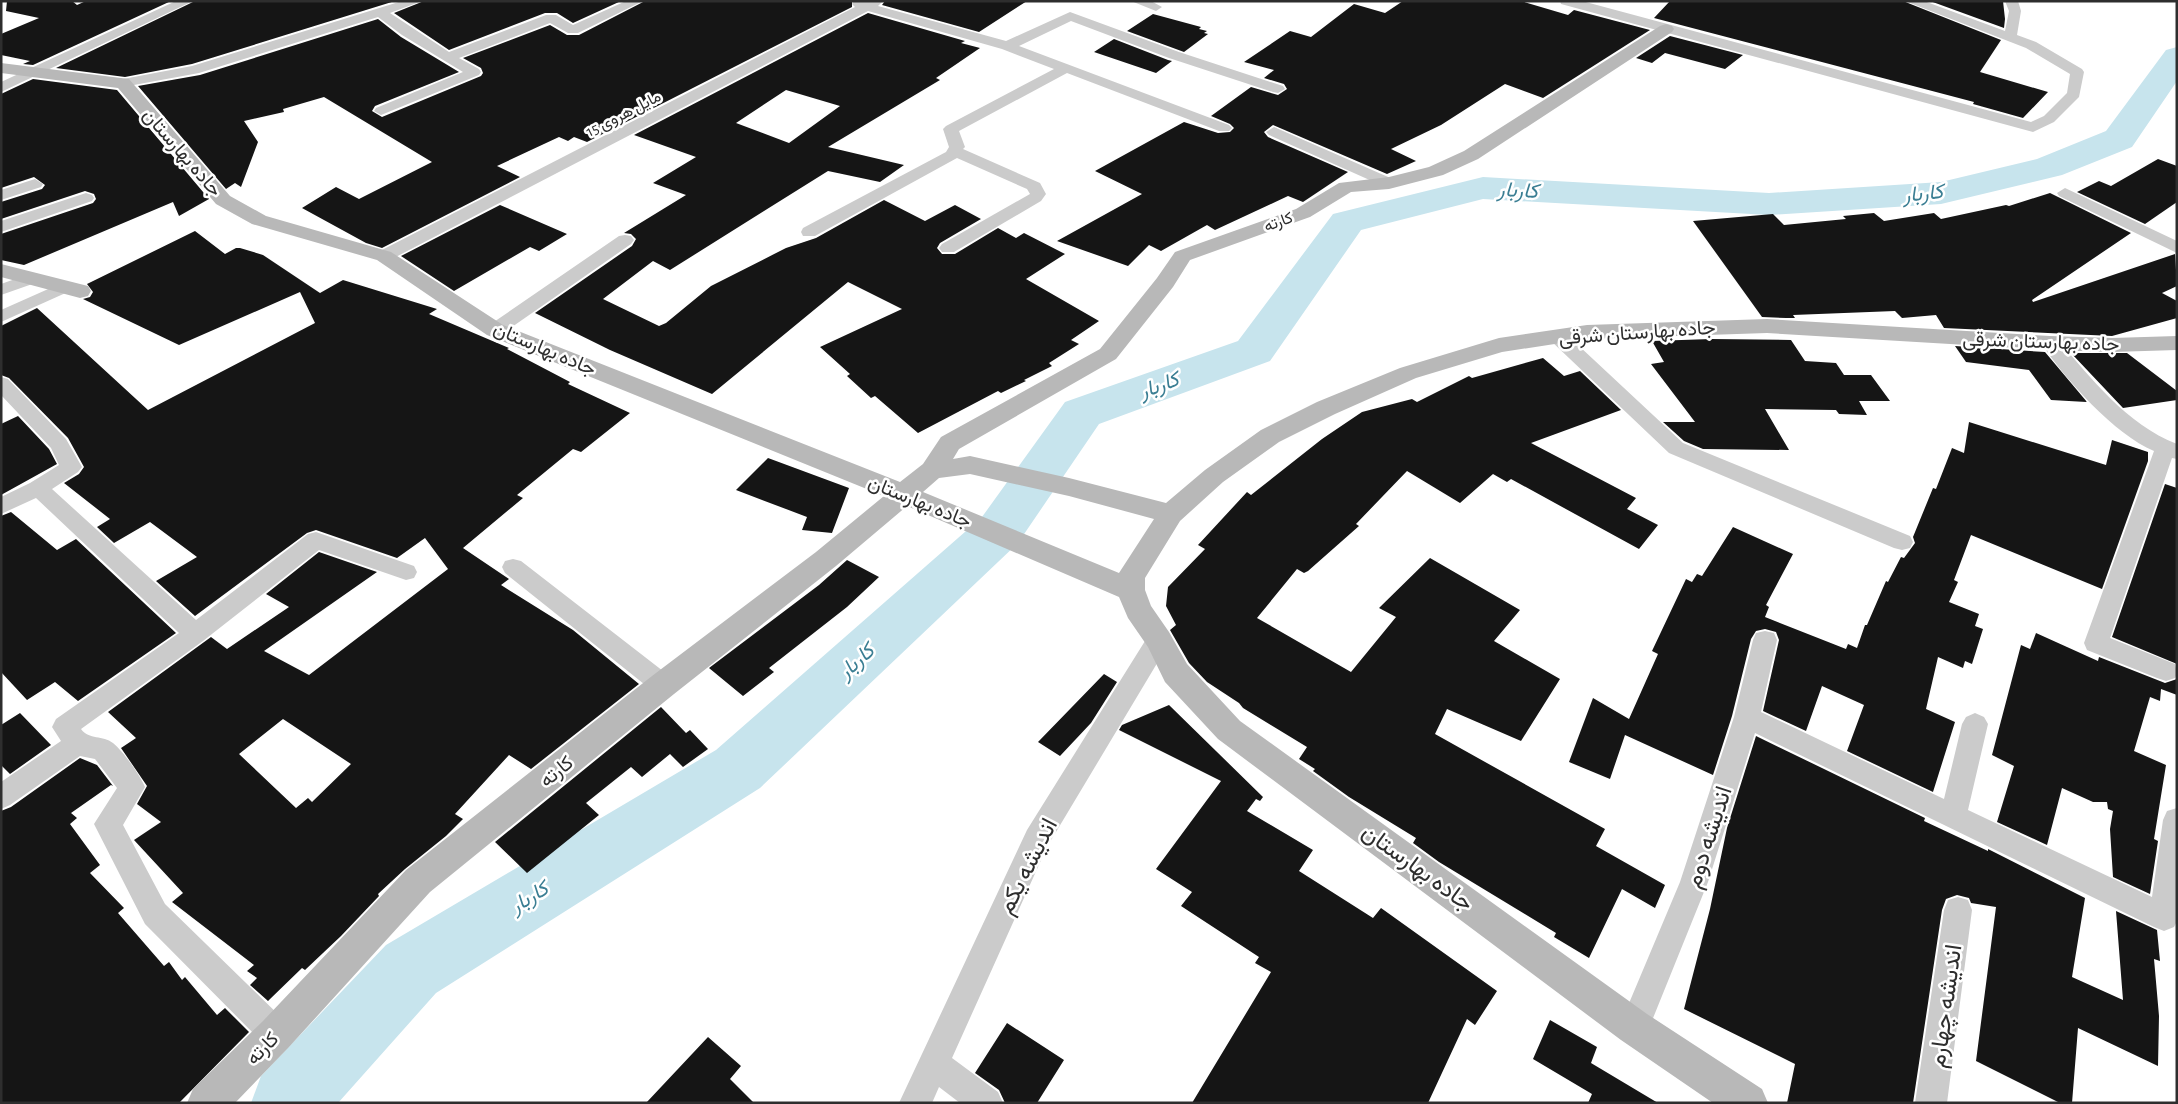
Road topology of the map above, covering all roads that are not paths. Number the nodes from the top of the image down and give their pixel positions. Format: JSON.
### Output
{"nodes":[{"id":1,"x":187,"y":1,"type":"edge"},
{"id":2,"x":416,"y":1,"type":"edge"},
{"id":3,"x":637,"y":1,"type":"edge"},
{"id":4,"x":847,"y":1,"type":"edge"},
{"id":5,"x":1137,"y":1,"type":"edge"},
{"id":6,"x":1566,"y":1,"type":"edge"},
{"id":7,"x":1912,"y":1,"type":"edge"},
{"id":8,"x":2011,"y":1,"type":"edge"},
{"id":9,"x":872,"y":4,"type":"edge"},
{"id":10,"x":1156,"y":7,"type":"dead end"},
{"id":11,"x":381,"y":13,"type":"junction"},
{"id":12,"x":1666,"y":29,"type":"junction"},
{"id":13,"x":2010,"y":37,"type":"junction"},
{"id":14,"x":1007,"y":46,"type":"junction"},
{"id":15,"x":448,"y":57,"type":"junction"},
{"id":16,"x":1,"y":68,"type":"edge"},
{"id":17,"x":1066,"y":68,"type":"junction"},
{"id":18,"x":35,"y":72,"type":"junction"},
{"id":19,"x":123,"y":83,"type":"junction"},
{"id":20,"x":1,"y":88,"type":"edge"},
{"id":21,"x":1278,"y":88,"type":"dead end"},
{"id":22,"x":380,"y":111,"type":"dead end"},
{"id":23,"x":1224,"y":128,"type":"dead end"},
{"id":24,"x":1274,"y":132,"type":"dead end"},
{"id":25,"x":955,"y":151,"type":"junction"},
{"id":26,"x":1388,"y":183,"type":"junction"},
{"id":27,"x":35,"y":184,"type":"dead end"},
{"id":28,"x":2065,"y":193,"type":"dead end"},
{"id":29,"x":1,"y":195,"type":"edge"},
{"id":30,"x":86,"y":198,"type":"dead end"},
{"id":31,"x":1,"y":227,"type":"edge"},
{"id":32,"x":809,"y":232,"type":"dead end"},
{"id":33,"x":625,"y":240,"type":"dead end"},
{"id":34,"x":948,"y":248,"type":"dead end"},
{"id":35,"x":2177,"y":248,"type":"edge"},
{"id":36,"x":384,"y":256,"type":"junction"},
{"id":37,"x":1,"y":270,"type":"edge"},
{"id":38,"x":32,"y":278,"type":"junction"},
{"id":39,"x":72,"y":289,"type":"joint"},
{"id":40,"x":1,"y":290,"type":"edge"},
{"id":41,"x":1,"y":317,"type":"edge"},
{"id":42,"x":495,"y":330,"type":"junction"},
{"id":43,"x":1558,"y":336,"type":"junction"},
{"id":44,"x":2177,"y":342,"type":"edge"},
{"id":45,"x":2050,"y":343,"type":"junction"},
{"id":46,"x":1,"y":383,"type":"edge"},
{"id":47,"x":2171,"y":450,"type":"edge"},
{"id":48,"x":932,"y":470,"type":"junction"},
{"id":49,"x":38,"y":488,"type":"junction"},
{"id":50,"x":904,"y":495,"type":"junction"},
{"id":51,"x":1,"y":506,"type":"edge"},
{"id":52,"x":1163,"y":526,"type":"junction"},
{"id":53,"x":1902,"y":542,"type":"dead end"},
{"id":54,"x":513,"y":567,"type":"dead end"},
{"id":55,"x":406,"y":572,"type":"dead end"},
{"id":56,"x":1131,"y":590,"type":"junction"},
{"id":57,"x":195,"y":634,"type":"junction"},
{"id":58,"x":1159,"y":640,"type":"junction"},
{"id":59,"x":1765,"y":640,"type":"dead end"},
{"id":60,"x":2166,"y":671,"type":"dead end"},
{"id":61,"x":663,"y":684,"type":"junction"},
{"id":62,"x":1746,"y":717,"type":"junction"},
{"id":63,"x":1975,"y":724,"type":"dead end"},
{"id":64,"x":77,"y":744,"type":"junction"},
{"id":65,"x":1,"y":797,"type":"edge"},
{"id":66,"x":1954,"y":814,"type":"junction"},
{"id":67,"x":2177,"y":820,"type":"edge"},
{"id":68,"x":1958,"y":910,"type":"dead end"},
{"id":69,"x":1634,"y":1027,"type":"junction"},
{"id":70,"x":276,"y":1034,"type":"junction"},
{"id":71,"x":933,"y":1064,"type":"junction"},
{"id":72,"x":207,"y":1103,"type":"edge"},
{"id":73,"x":915,"y":1103,"type":"edge"},
{"id":74,"x":988,"y":1103,"type":"edge"},
{"id":75,"x":1748,"y":1103,"type":"edge"},
{"id":76,"x":1931,"y":1103,"type":"edge"}],
"edges":[{"from":1,"to":18,"type":"street"},
{"from":2,"to":11,"type":"street"},
{"from":3,"to":15,"type":"street"},
{"from":4,"to":9,"type":"street"},
{"from":5,"to":10,"type":"street"},
{"from":6,"to":12,"type":"street"},
{"from":7,"to":13,"type":"street"},
{"from":8,"to":13,"type":"street"},
{"from":9,"to":14,"type":"street"},
{"from":9,"to":36,"type":"street","name":"مایل هروی 15"},
{"from":11,"to":15,"type":"street"},
{"from":11,"to":19,"type":"street"},
{"from":12,"to":13,"type":"street"},
{"from":12,"to":26,"type":"street","name":"کارته"},
{"from":14,"to":17,"type":"street"},
{"from":14,"to":21,"type":"street"},
{"from":15,"to":22,"type":"street"},
{"from":16,"to":18,"type":"street"},
{"from":17,"to":23,"type":"street"},
{"from":17,"to":25,"type":"street"},
{"from":18,"to":19,"type":"street"},
{"from":18,"to":20,"type":"street"},
{"from":19,"to":36,"type":"street","name":"جاده بهارستان"},
{"from":24,"to":26,"type":"street"},
{"from":25,"to":32,"type":"street"},
{"from":25,"to":34,"type":"street"},
{"from":26,"to":48,"type":"street","name":"کارته"},
{"from":27,"to":29,"type":"street"},
{"from":28,"to":35,"type":"street"},
{"from":30,"to":31,"type":"street"},
{"from":33,"to":42,"type":"street"},
{"from":36,"to":42,"type":"street","name":"جاده بهارستان"},
{"from":37,"to":38,"type":"street"},
{"from":38,"to":39,"type":"street"},
{"from":38,"to":40,"type":"street"},
{"from":39,"to":41,"type":"street"},
{"from":42,"to":50,"type":"street","name":"جاده بهارستان"},
{"from":43,"to":45,"type":"street","name":"جاده بهارستان شرقی"},
{"from":43,"to":52,"type":"street","name":"جاده بهارستان شرقی"},
{"from":43,"to":53,"type":"street"},
{"from":44,"to":45,"type":"street","name":"جاده بهارستان شرقی"},
{"from":45,"to":47,"type":"street"},
{"from":46,"to":49,"type":"street"},
{"from":47,"to":60,"type":"street"},
{"from":48,"to":50,"type":"street","name":"کارته"},
{"from":48,"to":52,"type":"street"},
{"from":49,"to":51,"type":"street"},
{"from":49,"to":57,"type":"street"},
{"from":50,"to":56,"type":"street","name":"جاده بهارستان"},
{"from":50,"to":61,"type":"street","name":"کارته"},
{"from":52,"to":56,"type":"street"},
{"from":54,"to":61,"type":"street"},
{"from":55,"to":57,"type":"street"},
{"from":56,"to":58,"type":"street","name":"جاده بهارستان"},
{"from":57,"to":64,"type":"street"},
{"from":58,"to":69,"type":"street","name":"جاده بهارستان"},
{"from":58,"to":71,"type":"street","name":"اندیشه یکم"},
{"from":59,"to":62,"type":"street","name":"اندیشه دوم"},
{"from":61,"to":70,"type":"street","name":"کارته"},
{"from":62,"to":66,"type":"street"},
{"from":62,"to":69,"type":"street","name":"اندیشه دوم"},
{"from":63,"to":66,"type":"street"},
{"from":64,"to":65,"type":"street"},
{"from":64,"to":70,"type":"street"},
{"from":66,"to":67,"type":"street"},
{"from":68,"to":76,"type":"street","name":"اندیشه چهارم"},
{"from":69,"to":75,"type":"street","name":"جاده بهارستان"},
{"from":70,"to":72,"type":"street","name":"کارته"},
{"from":71,"to":73,"type":"street","name":"اندیشه یکم"},
{"from":71,"to":74,"type":"street"}]}
